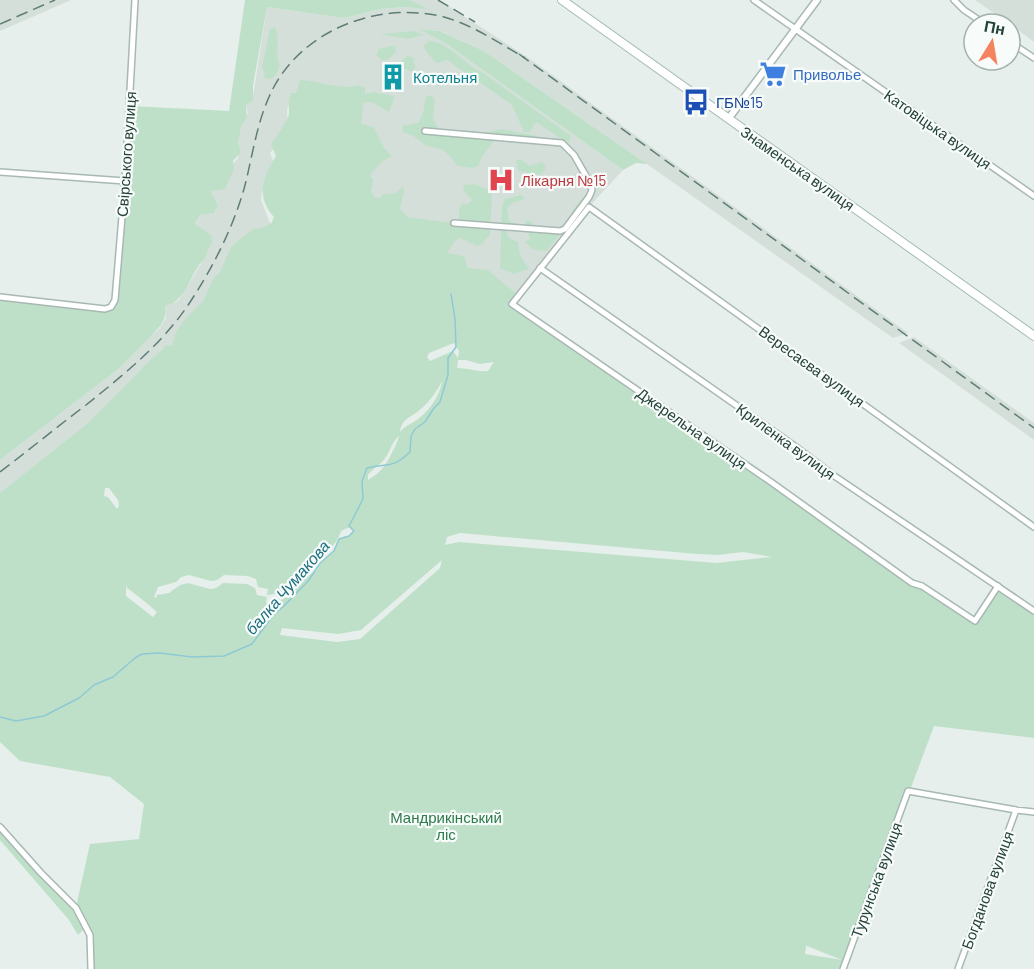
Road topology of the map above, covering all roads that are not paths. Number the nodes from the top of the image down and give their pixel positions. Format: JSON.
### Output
{"nodes":[{"id":1,"x":135,"y":0,"type":"edge"},
{"id":2,"x":561,"y":0,"type":"edge"},
{"id":3,"x":754,"y":0,"type":"edge"},
{"id":4,"x":817,"y":0,"type":"edge"},
{"id":5,"x":954,"y":0,"type":"edge"},
{"id":6,"x":967,"y":12,"type":"edge"},
{"id":7,"x":795,"y":28,"type":"junction"},
{"id":8,"x":729,"y":118,"type":"junction"},
{"id":9,"x":425,"y":131,"type":"dead end"},
{"id":10,"x":0,"y":172,"type":"edge"},
{"id":11,"x":125,"y":180,"type":"junction"},
{"id":12,"x":1034,"y":196,"type":"edge"},
{"id":13,"x":589,"y":207,"type":"joint"},
{"id":14,"x":454,"y":223,"type":"dead end"},
{"id":15,"x":560,"y":231,"type":"junction"},
{"id":16,"x":558,"y":246,"type":"junction"},
{"id":17,"x":540,"y":268,"type":"junction"},
{"id":18,"x":0,"y":297,"type":"edge"},
{"id":19,"x":1034,"y":336,"type":"edge"},
{"id":20,"x":1034,"y":527,"type":"edge"},
{"id":21,"x":998,"y":586,"type":"junction"},
{"id":22,"x":1034,"y":611,"type":"edge"},
{"id":23,"x":1016,"y":810,"type":"junction"},
{"id":24,"x":1034,"y":812,"type":"edge"},
{"id":25,"x":0,"y":827,"type":"edge"},
{"id":26,"x":91,"y":969,"type":"edge"},
{"id":27,"x":843,"y":969,"type":"edge"},
{"id":28,"x":958,"y":969,"type":"edge"}],
"edges":[{"from":1,"to":11,"type":"street","name":"Свірського вулиця"},
{"from":2,"to":8,"type":"main road","name":"Знаменська вулиця"},
{"from":3,"to":7,"type":"street","name":"Катовіцька вулиця"},
{"from":4,"to":7,"type":"street"},
{"from":5,"to":6,"type":"street"},
{"from":7,"to":8,"type":"street"},
{"from":7,"to":12,"type":"street","name":"Катовіцька вулиця"},
{"from":8,"to":19,"type":"main road","name":"Знаменська вулиця"},
{"from":9,"to":15,"type":"street"},
{"from":10,"to":11,"type":"street"},
{"from":11,"to":18,"type":"street","name":"Свірського вулиця"},
{"from":13,"to":16,"type":"street","name":"Джерельна вулиця"},
{"from":13,"to":20,"type":"street","name":"Вересаєва вулиця"},
{"from":14,"to":15,"type":"street"},
{"from":15,"to":16,"type":"street"},
{"from":16,"to":17,"type":"street","name":"Джерельна вулиця"},
{"from":17,"to":21,"type":"street","name":"Криленка вулиця"},
{"from":17,"to":21,"type":"street","name":"Джерельна вулиця"},
{"from":21,"to":22,"type":"street","name":"Криленка вулиця"},
{"from":23,"to":24,"type":"street"},
{"from":23,"to":27,"type":"street","name":"Турунська вулиця"},
{"from":23,"to":28,"type":"street","name":"Богданова вулиця"},
{"from":25,"to":26,"type":"street"}]}
